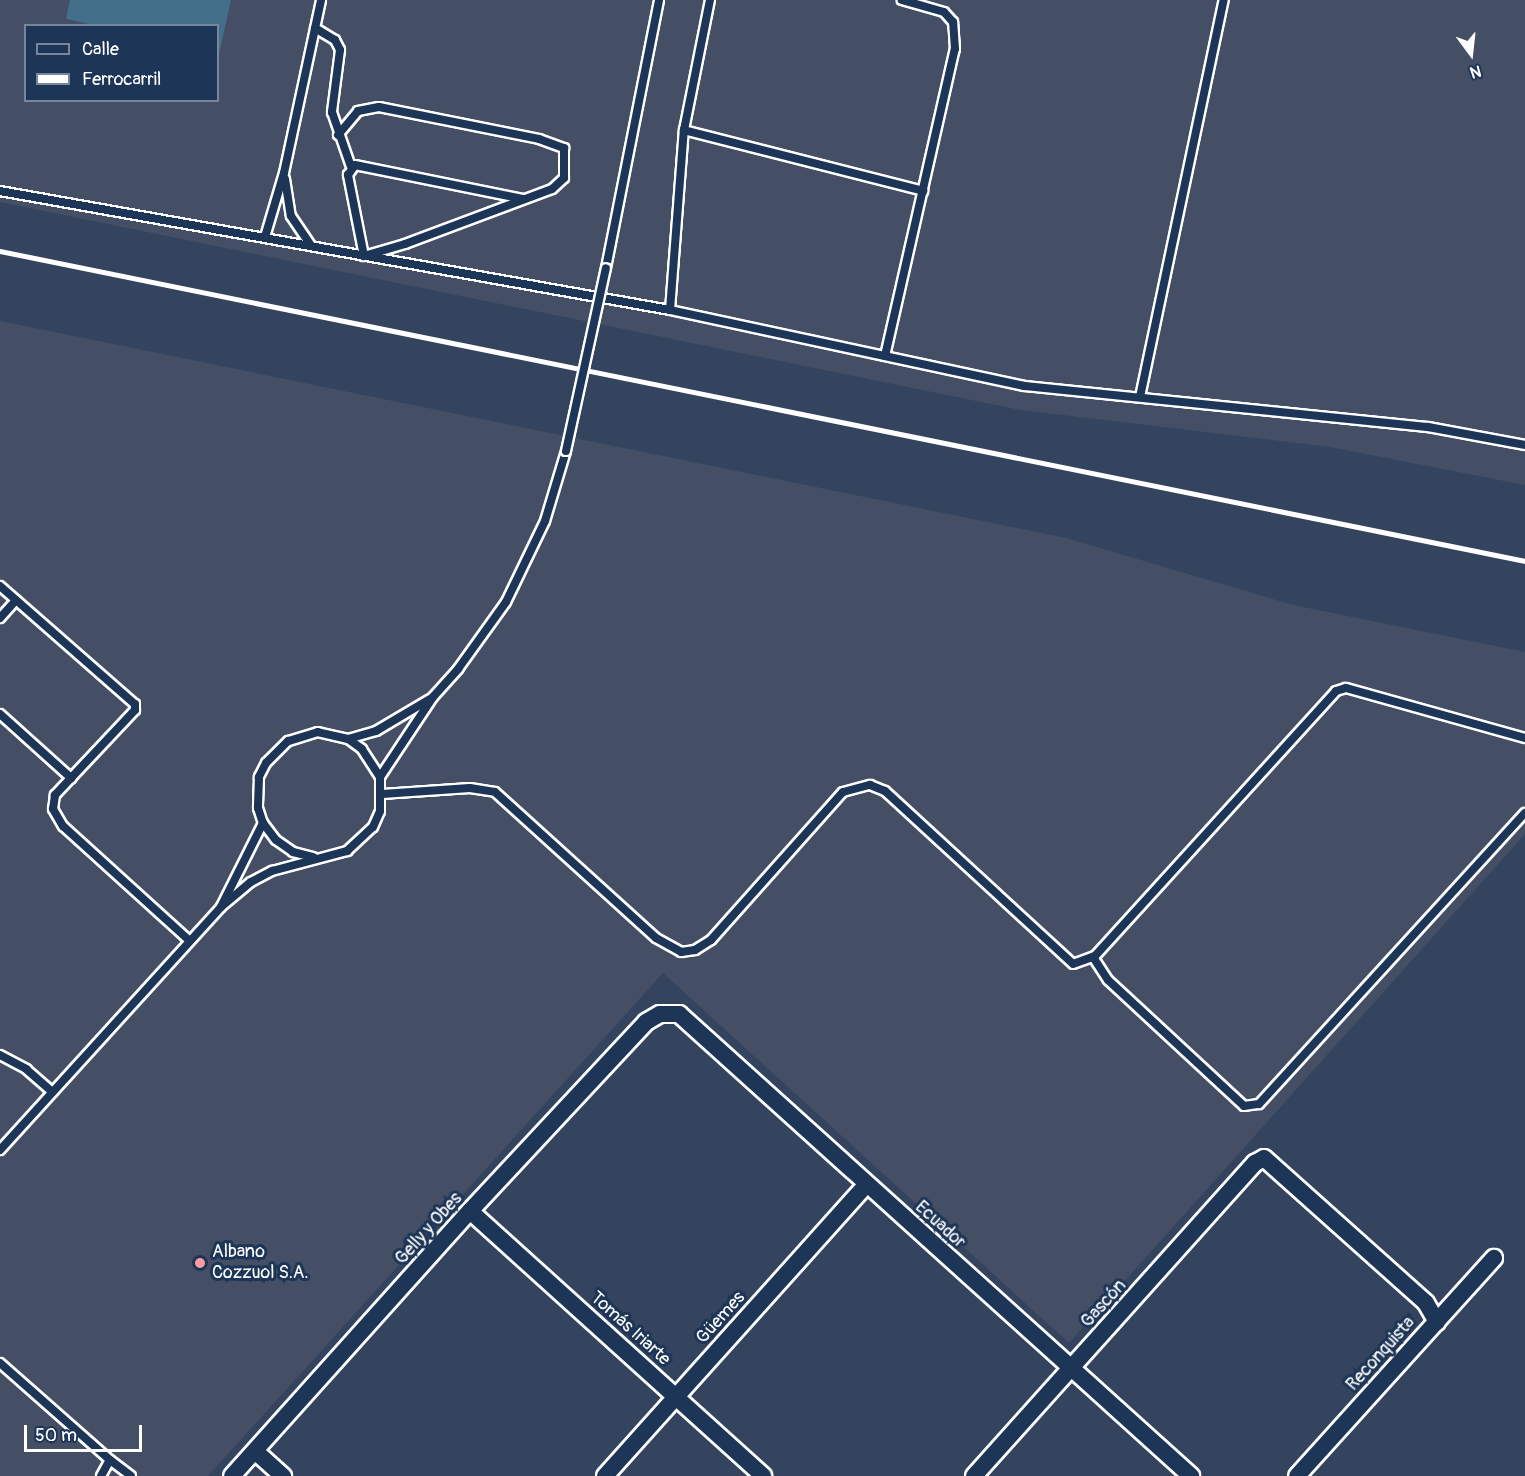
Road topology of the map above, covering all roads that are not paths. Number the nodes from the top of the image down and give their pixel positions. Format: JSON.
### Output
{"nodes":[{"id":1,"x":321,"y":0,"type":"edge"},
{"id":2,"x":659,"y":0,"type":"edge"},
{"id":3,"x":710,"y":0,"type":"edge"},
{"id":4,"x":902,"y":0,"type":"edge"},
{"id":5,"x":1224,"y":0,"type":"edge"},
{"id":6,"x":315,"y":28,"type":"junction"},
{"id":7,"x":684,"y":130,"type":"junction"},
{"id":8,"x":338,"y":135,"type":"junction"},
{"id":9,"x":351,"y":167,"type":"junction"},
{"id":10,"x":284,"y":173,"type":"junction"},
{"id":11,"x":0,"y":191,"type":"edge"},
{"id":12,"x":923,"y":191,"type":"junction"},
{"id":13,"x":523,"y":199,"type":"junction"},
{"id":14,"x":265,"y":237,"type":"junction"},
{"id":15,"x":311,"y":246,"type":"junction"},
{"id":16,"x":364,"y":256,"type":"junction"},
{"id":17,"x":670,"y":310,"type":"junction"},
{"id":18,"x":885,"y":356,"type":"junction"},
{"id":19,"x":1140,"y":397,"type":"junction"},
{"id":20,"x":1525,"y":445,"type":"edge"},
{"id":21,"x":0,"y":586,"type":"edge"},
{"id":22,"x":16,"y":600,"type":"junction"},
{"id":23,"x":0,"y":618,"type":"edge"},
{"id":24,"x":433,"y":697,"type":"junction"},
{"id":25,"x":0,"y":714,"type":"edge"},
{"id":26,"x":1525,"y":738,"type":"edge"},
{"id":27,"x":348,"y":739,"type":"junction"},
{"id":28,"x":380,"y":777,"type":"junction"},
{"id":29,"x":71,"y":778,"type":"junction"},
{"id":30,"x":382,"y":794,"type":"junction"},
{"id":31,"x":1525,"y":813,"type":"edge"},
{"id":32,"x":263,"y":823,"type":"junction"},
{"id":33,"x":313,"y":857,"type":"junction"},
{"id":34,"x":221,"y":907,"type":"junction"},
{"id":35,"x":190,"y":941,"type":"junction"},
{"id":36,"x":1093,"y":957,"type":"junction"},
{"id":37,"x":660,"y":1014,"type":"joint"},
{"id":38,"x":0,"y":1055,"type":"edge"},
{"id":39,"x":52,"y":1092,"type":"junction"},
{"id":40,"x":0,"y":1150,"type":"edge"},
{"id":41,"x":866,"y":1185,"type":"junction"},
{"id":42,"x":470,"y":1211,"type":"junction"},
{"id":43,"x":1494,"y":1258,"type":"dead end"},
{"id":44,"x":1437,"y":1322,"type":"junction"},
{"id":45,"x":0,"y":1363,"type":"edge"},
{"id":46,"x":1072,"y":1369,"type":"junction"},
{"id":47,"x":677,"y":1398,"type":"junction"},
{"id":48,"x":255,"y":1451,"type":"junction"},
{"id":49,"x":110,"y":1460,"type":"junction"},
{"id":50,"x":100,"y":1476,"type":"edge"},
{"id":51,"x":131,"y":1476,"type":"edge"},
{"id":52,"x":231,"y":1476,"type":"edge"},
{"id":53,"x":283,"y":1476,"type":"edge"},
{"id":54,"x":605,"y":1476,"type":"edge"},
{"id":55,"x":763,"y":1476,"type":"edge"},
{"id":56,"x":974,"y":1476,"type":"edge"},
{"id":57,"x":1191,"y":1476,"type":"edge"},
{"id":58,"x":1297,"y":1476,"type":"edge"}],
"edges":[{"from":1,"to":6,"type":"lane"},
{"from":2,"to":24,"type":"lane","bridge":true},
{"from":3,"to":7,"type":"lane"},
{"from":4,"to":12,"type":"lane"},
{"from":5,"to":19,"type":"lane"},
{"from":6,"to":8,"type":"lane"},
{"from":6,"to":10,"type":"lane"},
{"from":7,"to":12,"type":"lane"},
{"from":7,"to":17,"type":"lane"},
{"from":8,"to":9,"type":"lane"},
{"from":8,"to":13,"type":"lane"},
{"from":9,"to":13,"type":"lane"},
{"from":9,"to":16,"type":"lane"},
{"from":10,"to":14,"type":"lane"},
{"from":10,"to":15,"type":"lane"},
{"from":11,"to":14,"type":"lane"},
{"from":12,"to":18,"type":"lane"},
{"from":13,"to":16,"type":"lane"},
{"from":14,"to":15,"type":"lane"},
{"from":15,"to":16,"type":"lane"},
{"from":16,"to":17,"type":"lane"},
{"from":17,"to":18,"type":"lane"},
{"from":18,"to":19,"type":"lane"},
{"from":19,"to":20,"type":"lane"},
{"from":21,"to":22,"type":"lane"},
{"from":22,"to":23,"type":"lane"},
{"from":22,"to":29,"type":"lane"},
{"from":24,"to":27,"type":"lane"},
{"from":24,"to":28,"type":"lane"},
{"from":25,"to":29,"type":"lane"},
{"from":26,"to":36,"type":"lane"},
{"from":27,"to":28,"type":"lane"},
{"from":27,"to":32,"type":"lane"},
{"from":28,"to":30,"type":"lane"},
{"from":29,"to":35,"type":"lane"},
{"from":30,"to":33,"type":"lane"},
{"from":30,"to":36,"type":"lane"},
{"from":31,"to":36,"type":"lane"},
{"from":32,"to":33,"type":"lane"},
{"from":32,"to":34,"type":"lane"},
{"from":33,"to":34,"type":"lane"},
{"from":34,"to":35,"type":"lane"},
{"from":35,"to":39,"type":"lane"},
{"from":37,"to":41,"type":"street","name":"Ecuador"},
{"from":37,"to":42,"type":"street","name":"Gelly y Obes"},
{"from":38,"to":39,"type":"lane"},
{"from":39,"to":40,"type":"lane"},
{"from":41,"to":46,"type":"street","name":"Ecuador"},
{"from":41,"to":47,"type":"street","name":"Güemes"},
{"from":42,"to":47,"type":"street","name":"Tomás Iriarte"},
{"from":42,"to":48,"type":"street","name":"Gelly y Obes"},
{"from":43,"to":44,"type":"street","name":"Reconquista"},
{"from":44,"to":46,"type":"street","name":"Gascón"},
{"from":44,"to":58,"type":"street","name":"Reconquista"},
{"from":45,"to":49,"type":"lane"},
{"from":46,"to":56,"type":"street","name":"Gascón"},
{"from":46,"to":57,"type":"street","name":"Ecuador"},
{"from":47,"to":54,"type":"street","name":"Güemes"},
{"from":47,"to":55,"type":"street","name":"Tomás Iriarte"},
{"from":48,"to":52,"type":"street","name":"Gelly y Obes"},
{"from":48,"to":53,"type":"street"},
{"from":49,"to":50,"type":"lane"},
{"from":49,"to":51,"type":"lane"}]}
